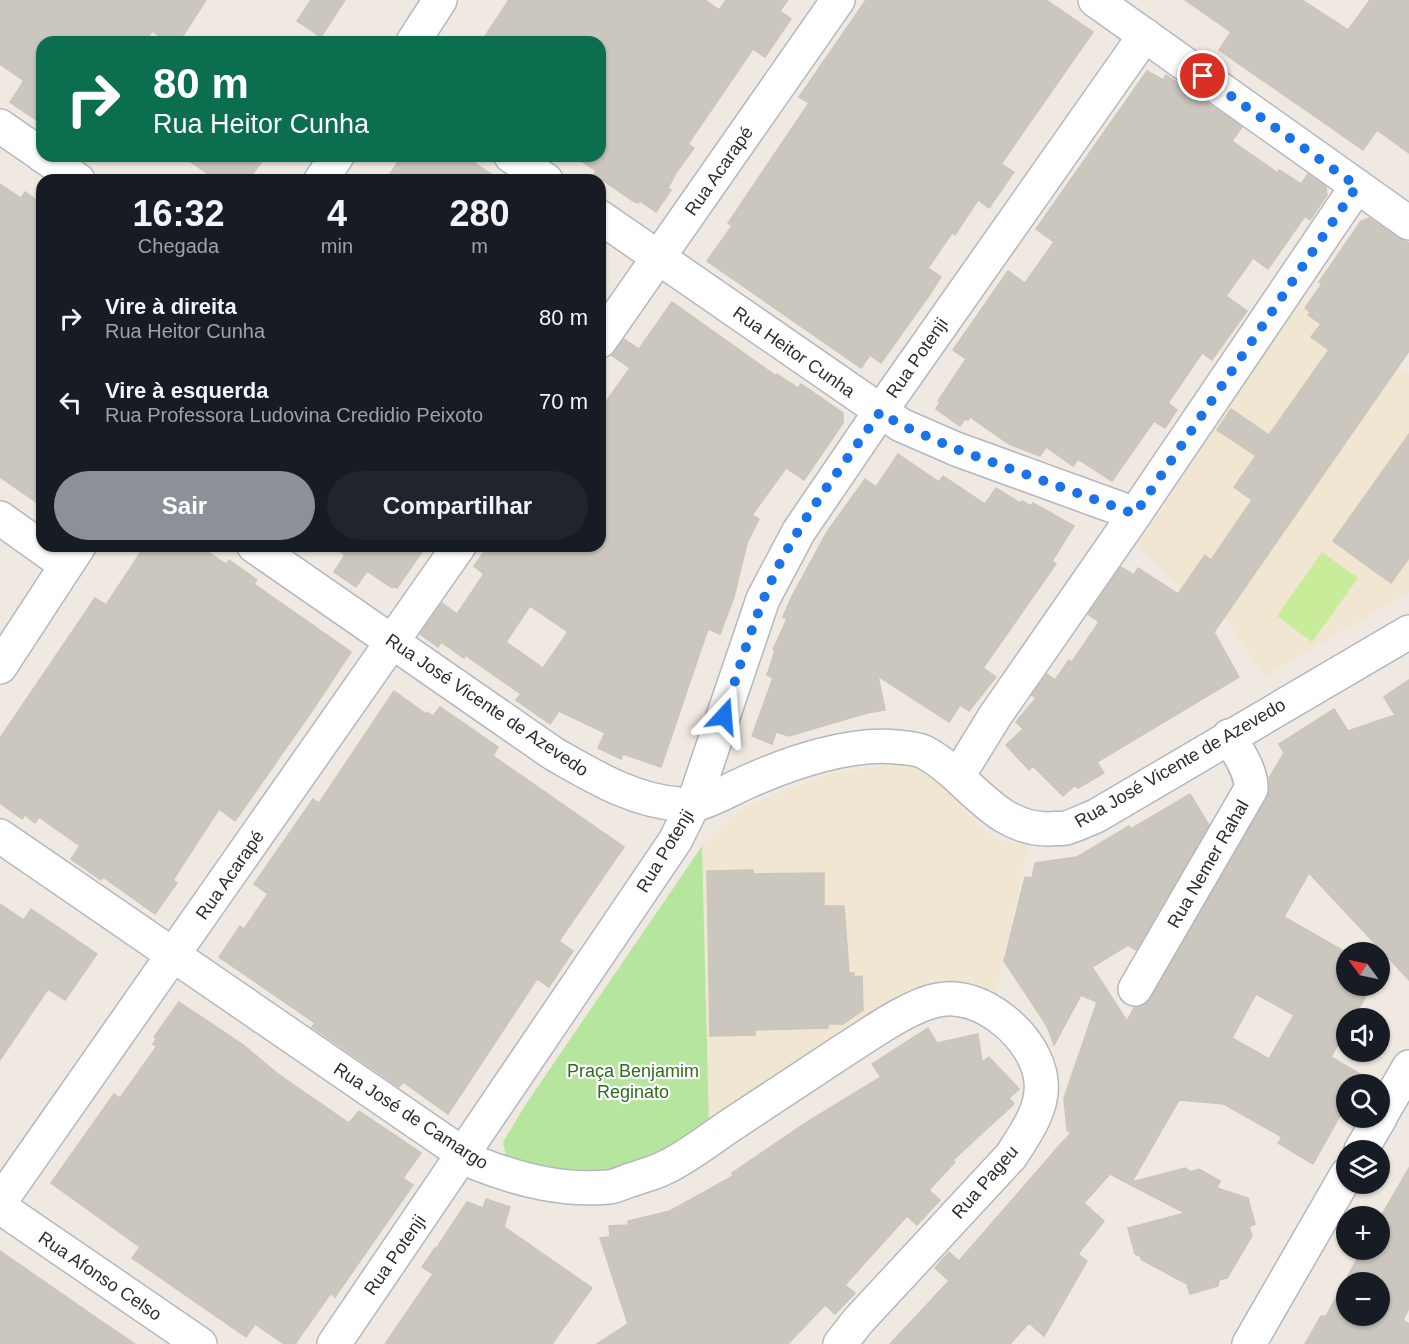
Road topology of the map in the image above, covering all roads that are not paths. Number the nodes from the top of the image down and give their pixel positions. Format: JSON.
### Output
{"nodes":[{"id":1,"x":440,"y":0,"type":"edge"},
{"id":2,"x":838,"y":0,"type":"edge"},
{"id":3,"x":1095,"y":0,"type":"edge"},
{"id":4,"x":1145,"y":35,"type":"junction"},
{"id":5,"x":417,"y":36,"type":"edge"},
{"id":6,"x":0,"y":127,"type":"edge"},
{"id":7,"x":36,"y":151,"type":"edge"},
{"id":8,"x":52,"y":162,"type":"edge"},
{"id":9,"x":520,"y":162,"type":"edge"},
{"id":10,"x":69,"y":174,"type":"edge"},
{"id":11,"x":537,"y":174,"type":"edge"},
{"id":12,"x":1357,"y":186,"type":"junction"},
{"id":13,"x":606,"y":221,"type":"edge"},
{"id":14,"x":1409,"y":223,"type":"edge"},
{"id":15,"x":658,"y":257,"type":"junction"},
{"id":16,"x":606,"y":332,"type":"edge"},
{"id":17,"x":880,"y":412,"type":"junction"},
{"id":18,"x":1135,"y":514,"type":"junction"},
{"id":19,"x":0,"y":518,"type":"edge"},
{"id":20,"x":36,"y":536,"type":"edge"},
{"id":21,"x":263,"y":552,"type":"edge"},
{"id":22,"x":455,"y":552,"type":"edge"},
{"id":23,"x":73,"y":555,"type":"edge"},
{"id":24,"x":1409,"y":632,"type":"edge"},
{"id":25,"x":393,"y":642,"type":"junction"},
{"id":26,"x":0,"y":667,"type":"edge"},
{"id":27,"x":1229,"y":736,"type":"junction"},
{"id":28,"x":958,"y":776,"type":"junction"},
{"id":29,"x":693,"y":805,"type":"junction"},
{"id":30,"x":0,"y":836,"type":"edge"},
{"id":31,"x":174,"y":956,"type":"junction"},
{"id":32,"x":1135,"y":989,"type":"dead end"},
{"id":33,"x":981,"y":1006,"type":"joint"},
{"id":34,"x":1409,"y":1067,"type":"edge"},
{"id":35,"x":1390,"y":1100,"type":"edge"},
{"id":36,"x":464,"y":1155,"type":"junction"},
{"id":37,"x":1336,"y":1193,"type":"edge"},
{"id":38,"x":0,"y":1202,"type":"edge"},
{"id":39,"x":0,"y":1207,"type":"edge"},
{"id":40,"x":200,"y":1344,"type":"edge"},
{"id":41,"x":334,"y":1344,"type":"edge"},
{"id":42,"x":840,"y":1344,"type":"edge"},
{"id":43,"x":1249,"y":1344,"type":"edge"}],
"edges":[{"from":1,"to":5,"type":"street"},
{"from":2,"to":15,"type":"street","name":"Rua Acarapé"},
{"from":3,"to":4,"type":"street"},
{"from":4,"to":12,"type":"street"},
{"from":4,"to":17,"type":"street","name":"Rua Potenji"},
{"from":6,"to":7,"type":"street"},
{"from":8,"to":10,"type":"street"},
{"from":9,"to":11,"type":"street"},
{"from":12,"to":14,"type":"street"},
{"from":12,"to":18,"type":"street"},
{"from":13,"to":15,"type":"street","name":"Rua Heitor Cunha"},
{"from":15,"to":16,"type":"street","name":"Rua Acarapé"},
{"from":15,"to":17,"type":"street","name":"Rua Heitor Cunha"},
{"from":17,"to":18,"type":"street","name":"Rua Heitor Cunha"},
{"from":17,"to":29,"type":"street","name":"Rua Potenji"},
{"from":18,"to":28,"type":"street"},
{"from":19,"to":20,"type":"street"},
{"from":21,"to":25,"type":"street","name":"Rua José Vicente de Azevedo"},
{"from":22,"to":25,"type":"street","name":"Rua Acarapé"},
{"from":23,"to":26,"type":"street"},
{"from":24,"to":27,"type":"street","name":"Rua José Vicente de Azevedo"},
{"from":25,"to":29,"type":"street","name":"Rua José Vicente de Azevedo"},
{"from":25,"to":31,"type":"street","name":"Rua Acarapé"},
{"from":27,"to":28,"type":"street","name":"Rua José Vicente de Azevedo"},
{"from":27,"to":32,"type":"street","name":"Rua Nemer Rahal"},
{"from":28,"to":29,"type":"street","name":"Rua José Vicente de Azevedo"},
{"from":29,"to":36,"type":"street","name":"Rua Potenji"},
{"from":30,"to":31,"type":"street","name":"Rua José de Camargo"},
{"from":31,"to":36,"type":"street","name":"Rua José de Camargo"},
{"from":31,"to":38,"type":"street","name":"Rua Acarapé"},
{"from":33,"to":36,"type":"street","name":"Rua José de Camargo"},
{"from":33,"to":42,"type":"street","name":"Rua Pageu"},
{"from":34,"to":35,"type":"street"},
{"from":36,"to":41,"type":"street","name":"Rua Potenji"},
{"from":37,"to":43,"type":"street"},
{"from":39,"to":40,"type":"street","name":"Rua Afonso Celso"}]}
